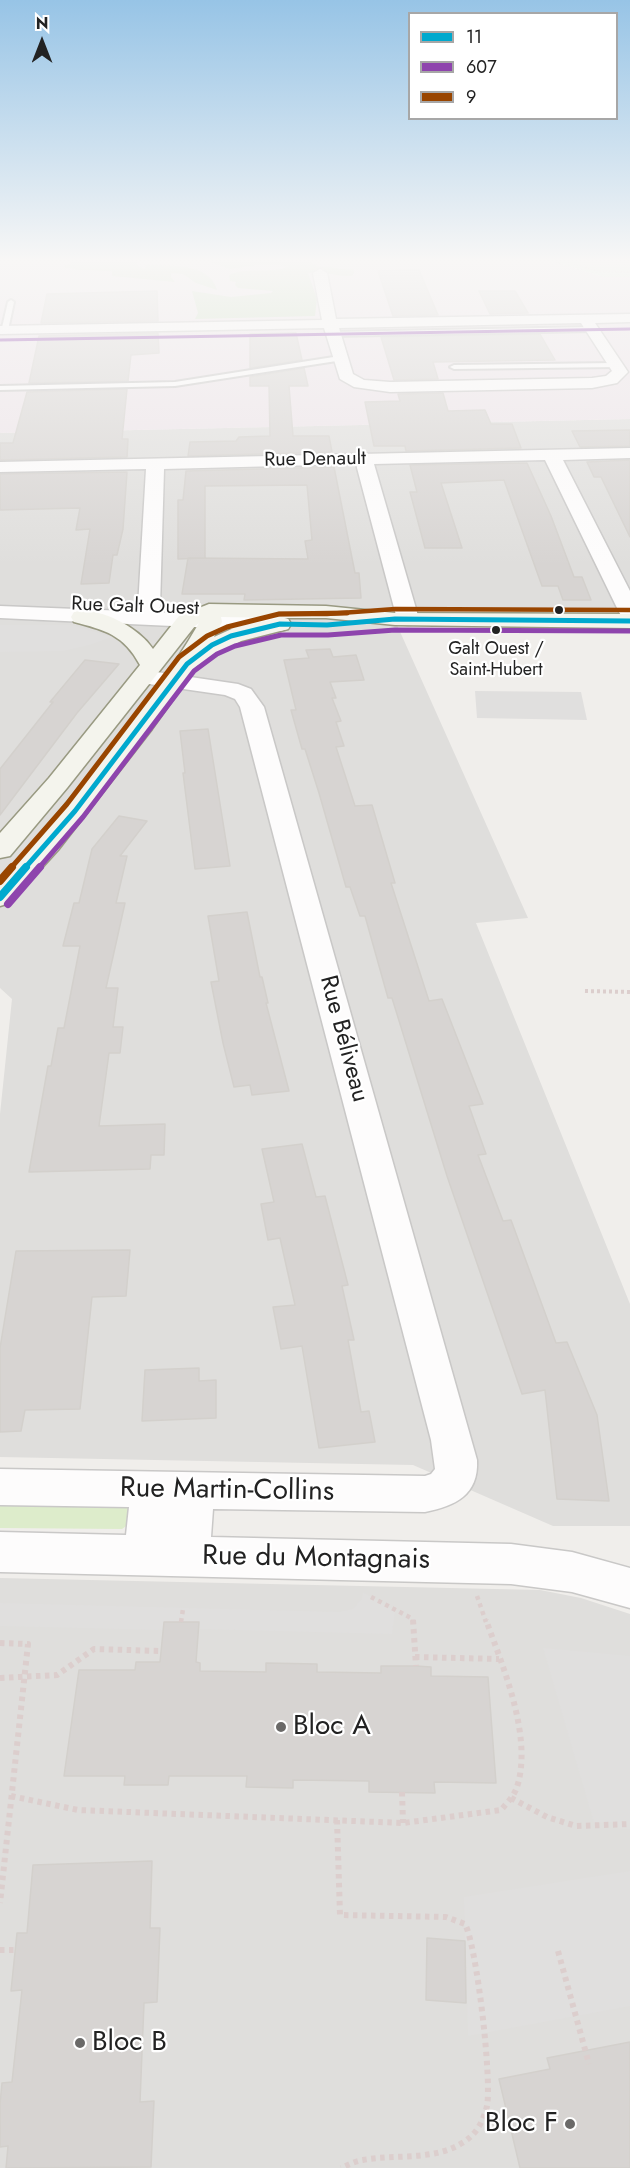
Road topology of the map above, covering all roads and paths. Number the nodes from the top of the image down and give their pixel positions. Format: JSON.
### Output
{"nodes":[{"id":1,"x":291,"y":363,"type":"edge"},
{"id":2,"x":342,"y":363,"type":"edge"},
{"id":3,"x":615,"y":365,"type":"joint"},
{"id":4,"x":454,"y":367,"type":"dead end"},
{"id":5,"x":0,"y":388,"type":"edge"},
{"id":6,"x":630,"y":453,"type":"edge"},
{"id":7,"x":551,"y":454,"type":"junction"},
{"id":8,"x":364,"y":460,"type":"junction"},
{"id":9,"x":155,"y":463,"type":"junction"},
{"id":10,"x":0,"y":467,"type":"edge"},
{"id":11,"x":148,"y":607,"type":"junction"},
{"id":12,"x":0,"y":610,"type":"edge"},
{"id":13,"x":630,"y":612,"type":"edge"},
{"id":14,"x":210,"y":616,"type":"junction"},
{"id":15,"x":82,"y":617,"type":"junction"},
{"id":16,"x":401,"y":619,"type":"junction"},
{"id":17,"x":187,"y":621,"type":"junction"},
{"id":18,"x":630,"y":621,"type":"edge"},
{"id":19,"x":280,"y":624,"type":"junction"},
{"id":20,"x":147,"y":672,"type":"junction"},
{"id":21,"x":181,"y":673,"type":"junction"},
{"id":22,"x":0,"y":850,"type":"edge"},
{"id":23,"x":0,"y":897,"type":"edge"},
{"id":24,"x":585,"y":991,"type":"dead end"},
{"id":25,"x":630,"y":992,"type":"edge"},
{"id":26,"x":451,"y":1484,"type":"joint"},
{"id":27,"x":0,"y":1487,"type":"edge"},
{"id":28,"x":173,"y":1489,"type":"junction"},
{"id":29,"x":0,"y":1552,"type":"edge"},
{"id":30,"x":167,"y":1556,"type":"junction"},
{"id":31,"x":473,"y":1587,"type":"dead end"},
{"id":32,"x":630,"y":1588,"type":"edge"},
{"id":33,"x":363,"y":1592,"type":"dead end"},
{"id":34,"x":183,"y":1609,"type":"dead end"},
{"id":35,"x":181,"y":1622,"type":"dead end"},
{"id":36,"x":0,"y":1643,"type":"edge"},
{"id":37,"x":161,"y":1651,"type":"dead end"},
{"id":38,"x":415,"y":1657,"type":"junction"},
{"id":39,"x":499,"y":1659,"type":"junction"},
{"id":40,"x":416,"y":1666,"type":"dead end"},
{"id":41,"x":24,"y":1677,"type":"junction"},
{"id":42,"x":0,"y":1678,"type":"edge"},
{"id":43,"x":402,"y":1792,"type":"dead end"},
{"id":44,"x":11,"y":1796,"type":"junction"},
{"id":45,"x":511,"y":1798,"type":"junction"},
{"id":46,"x":337,"y":1820,"type":"junction"},
{"id":47,"x":403,"y":1823,"type":"junction"},
{"id":48,"x":630,"y":1824,"type":"edge"},
{"id":49,"x":0,"y":1903,"type":"edge"},
{"id":50,"x":0,"y":1950,"type":"edge"},
{"id":51,"x":16,"y":1950,"type":"dead end"},
{"id":52,"x":558,"y":1951,"type":"dead end"},
{"id":53,"x":589,"y":2064,"type":"dead end"},
{"id":54,"x":341,"y":2168,"type":"edge"}],
"edges":[{"from":1,"to":5,"type":"lane"},
{"from":2,"to":3,"type":"street"},
{"from":3,"to":4,"type":"lane"},
{"from":6,"to":7,"type":"street","name":"Rue Denault"},
{"from":7,"to":8,"type":"street","name":"Rue Denault"},
{"from":7,"to":13,"type":"street"},
{"from":8,"to":9,"type":"street","name":"Rue Denault"},
{"from":8,"to":16,"type":"street"},
{"from":9,"to":10,"type":"street","name":"Rue Denault"},
{"from":9,"to":11,"type":"street"},
{"from":11,"to":12,"type":"street","name":"Rue Galt Ouest"},
{"from":11,"to":14,"type":"street","name":"Rue Galt Ouest"},
{"from":12,"to":15,"type":"street","name":"Rue Galt Ouest"},
{"from":14,"to":16,"type":"main road","name":"Rue Galt Ouest"},
{"from":14,"to":17,"type":"street","name":"Rue Galt Ouest"},
{"from":14,"to":19,"type":"street","name":"Rue Galt Ouest"},
{"from":14,"to":21,"type":"main road"},
{"from":15,"to":17,"type":"street","name":"Rue Galt Ouest"},
{"from":15,"to":20,"type":"main road"},
{"from":16,"to":18,"type":"main road","name":"Rue Galt Ouest"},
{"from":16,"to":19,"type":"main road"},
{"from":17,"to":20,"type":"main road"},
{"from":19,"to":21,"type":"main road"},
{"from":20,"to":21,"type":"street","name":"Rue Béliveau"},
{"from":20,"to":22,"type":"main road"},
{"from":21,"to":23,"type":"main road"},
{"from":21,"to":26,"type":"street","name":"Rue Béliveau"},
{"from":24,"to":25,"type":"path"},
{"from":26,"to":28,"type":"street","name":"Rue Martin-Collins"},
{"from":27,"to":28,"type":"street","name":"Rue Martin-Collins"},
{"from":28,"to":30,"type":"street"},
{"from":29,"to":30,"type":"street","name":"Rue du Montagnais"},
{"from":30,"to":32,"type":"street","name":"Rue du Montagnais"},
{"from":31,"to":39,"type":"path"},
{"from":33,"to":38,"type":"path"},
{"from":34,"to":35,"type":"path"},
{"from":36,"to":41,"type":"path"},
{"from":37,"to":41,"type":"path"},
{"from":38,"to":39,"type":"path"},
{"from":38,"to":40,"type":"path"},
{"from":39,"to":45,"type":"path"},
{"from":41,"to":42,"type":"path"},
{"from":41,"to":44,"type":"path"},
{"from":43,"to":47,"type":"path"},
{"from":44,"to":46,"type":"path"},
{"from":44,"to":49,"type":"path"},
{"from":45,"to":47,"type":"path"},
{"from":45,"to":48,"type":"path"},
{"from":46,"to":47,"type":"path"},
{"from":46,"to":54,"type":"path"},
{"from":50,"to":51,"type":"path"},
{"from":52,"to":53,"type":"path"}]}
